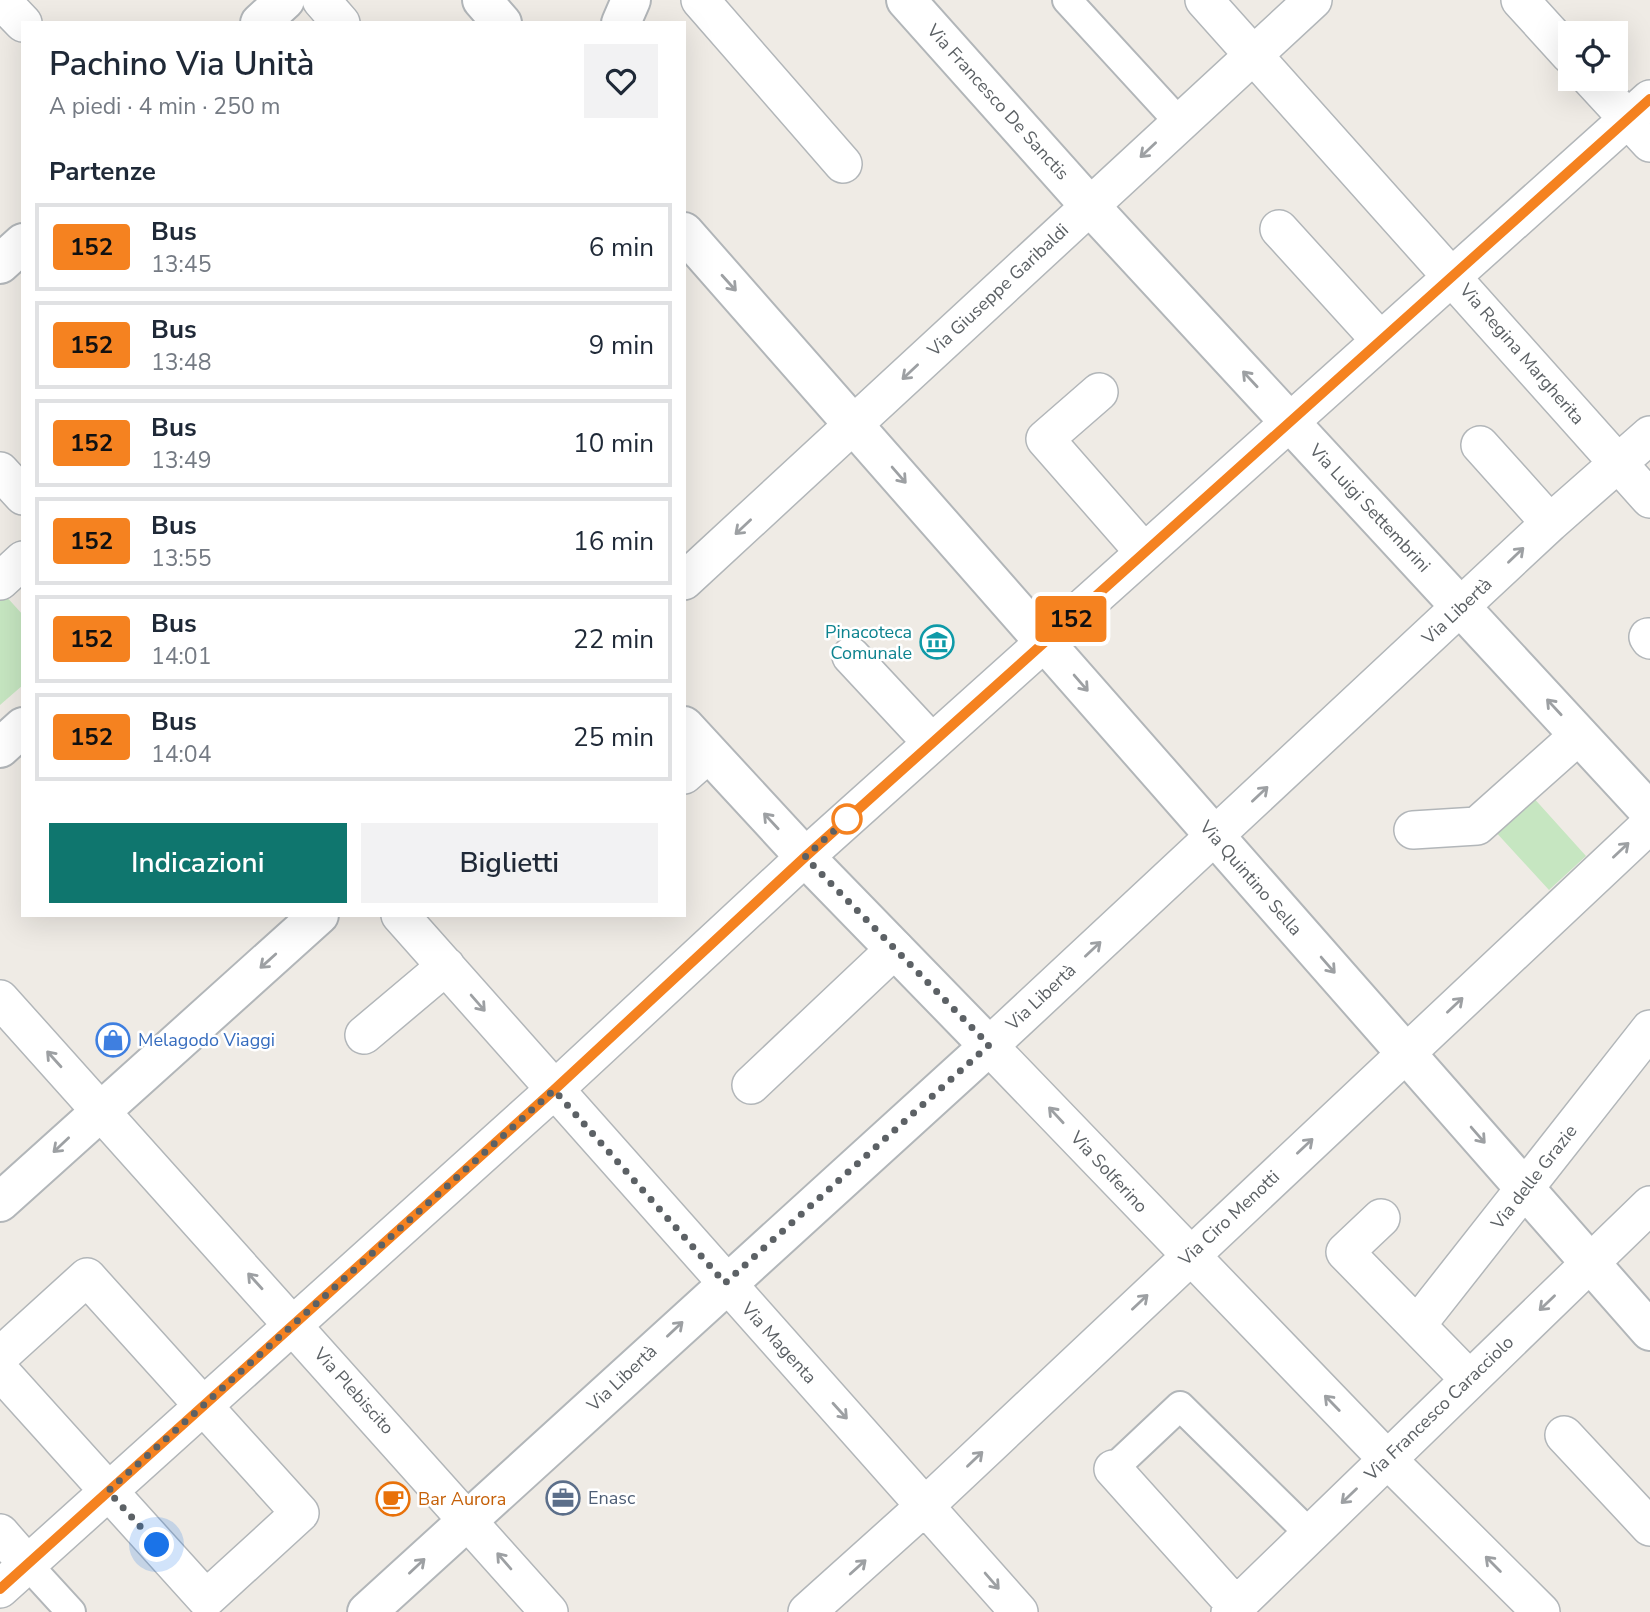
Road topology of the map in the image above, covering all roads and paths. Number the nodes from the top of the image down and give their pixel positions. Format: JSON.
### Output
{"nodes":[{"id":1,"x":1,"y":0,"type":"edge"},
{"id":2,"x":285,"y":0,"type":"edge"},
{"id":3,"x":321,"y":0,"type":"edge"},
{"id":4,"x":482,"y":0,"type":"edge"},
{"id":5,"x":631,"y":0,"type":"edge"},
{"id":6,"x":700,"y":0,"type":"edge"},
{"id":7,"x":906,"y":0,"type":"edge"},
{"id":8,"x":1067,"y":0,"type":"edge"},
{"id":9,"x":1204,"y":0,"type":"edge"},
{"id":10,"x":1312,"y":0,"type":"edge"},
{"id":11,"x":1520,"y":0,"type":"edge"},
{"id":12,"x":21,"y":21,"type":"edge"},
{"id":13,"x":262,"y":21,"type":"edge"},
{"id":14,"x":339,"y":21,"type":"edge"},
{"id":15,"x":500,"y":21,"type":"edge"},
{"id":16,"x":622,"y":21,"type":"edge"},
{"id":17,"x":1558,"y":42,"type":"edge"},
{"id":18,"x":1252,"y":54,"type":"junction"},
{"id":19,"x":1606,"y":91,"type":"edge"},
{"id":20,"x":1643,"y":120,"type":"edge"},
{"id":21,"x":1179,"y":122,"type":"junction"},
{"id":22,"x":843,"y":164,"type":"dead end"},
{"id":23,"x":1090,"y":205,"type":"junction"},
{"id":24,"x":1279,"y":229,"type":"dead end"},
{"id":25,"x":686,"y":234,"type":"edge"},
{"id":26,"x":21,"y":245,"type":"edge"},
{"id":27,"x":0,"y":264,"type":"edge"},
{"id":28,"x":1452,"y":274,"type":"junction"},
{"id":29,"x":1380,"y":341,"type":"junction"},
{"id":30,"x":1098,"y":393,"type":"dead end"},
{"id":31,"x":1290,"y":423,"type":"junction"},
{"id":32,"x":854,"y":424,"type":"junction"},
{"id":33,"x":1650,"y":435,"type":"edge"},
{"id":34,"x":1480,"y":445,"type":"dead end"},
{"id":35,"x":1618,"y":464,"type":"junction"},
{"id":36,"x":0,"y":471,"type":"edge"},
{"id":37,"x":21,"y":494,"type":"edge"},
{"id":38,"x":1650,"y":499,"type":"edge"},
{"id":39,"x":1550,"y":523,"type":"junction"},
{"id":40,"x":1144,"y":552,"type":"junction"},
{"id":41,"x":21,"y":562,"type":"edge"},
{"id":42,"x":686,"y":579,"type":"edge"},
{"id":43,"x":0,"y":581,"type":"edge"},
{"id":44,"x":1461,"y":607,"type":"junction"},
{"id":45,"x":1045,"y":642,"type":"junction"},
{"id":46,"x":851,"y":656,"type":"dead end"},
{"id":47,"x":21,"y":729,"type":"edge"},
{"id":48,"x":1579,"y":735,"type":"junction"},
{"id":49,"x":932,"y":743,"type":"junction"},
{"id":50,"x":0,"y":748,"type":"edge"},
{"id":51,"x":692,"y":751,"type":"edge"},
{"id":52,"x":1650,"y":812,"type":"edge"},
{"id":53,"x":1650,"y":824,"type":"edge"},
{"id":54,"x":1413,"y":830,"type":"dead end"},
{"id":55,"x":1214,"y":836,"type":"junction"},
{"id":56,"x":805,"y":857,"type":"junction"},
{"id":57,"x":316,"y":917,"type":"edge"},
{"id":58,"x":402,"y":917,"type":"edge"},
{"id":59,"x":895,"y":949,"type":"junction"},
{"id":60,"x":446,"y":966,"type":"junction"},
{"id":61,"x":0,"y":999,"type":"edge"},
{"id":62,"x":1650,"y":1029,"type":"edge"},
{"id":63,"x":364,"y":1035,"type":"dead end"},
{"id":64,"x":989,"y":1045,"type":"junction"},
{"id":65,"x":1405,"y":1052,"type":"junction"},
{"id":66,"x":751,"y":1085,"type":"dead end"},
{"id":67,"x":554,"y":1090,"type":"junction"},
{"id":68,"x":100,"y":1109,"type":"junction"},
{"id":69,"x":1525,"y":1188,"type":"junction"},
{"id":70,"x":0,"y":1202,"type":"edge"},
{"id":71,"x":1650,"y":1205,"type":"edge"},
{"id":72,"x":1381,"y":1218,"type":"dead end"},
{"id":73,"x":1189,"y":1256,"type":"junction"},
{"id":74,"x":1589,"y":1262,"type":"junction"},
{"id":75,"x":725,"y":1283,"type":"junction"},
{"id":76,"x":294,"y":1324,"type":"junction"},
{"id":77,"x":1417,"y":1325,"type":"junction"},
{"id":78,"x":1650,"y":1332,"type":"edge"},
{"id":79,"x":0,"y":1356,"type":"edge"},
{"id":80,"x":0,"y":1371,"type":"edge"},
{"id":81,"x":1469,"y":1379,"type":"junction"},
{"id":82,"x":203,"y":1406,"type":"junction"},
{"id":83,"x":1563,"y":1435,"type":"dead end"},
{"id":84,"x":1387,"y":1460,"type":"junction"},
{"id":85,"x":1113,"y":1469,"type":"joint"},
{"id":86,"x":108,"y":1491,"type":"junction"},
{"id":87,"x":925,"y":1506,"type":"junction"},
{"id":88,"x":468,"y":1520,"type":"junction"},
{"id":89,"x":1650,"y":1527,"type":"edge"},
{"id":90,"x":0,"y":1532,"type":"edge"},
{"id":91,"x":1310,"y":1534,"type":"junction"},
{"id":92,"x":28,"y":1564,"type":"junction"},
{"id":93,"x":0,"y":1589,"type":"edge"},
{"id":94,"x":1233,"y":1609,"type":"edge"},
{"id":95,"x":71,"y":1612,"type":"edge"},
{"id":96,"x":367,"y":1612,"type":"edge"},
{"id":97,"x":549,"y":1612,"type":"edge"},
{"id":98,"x":807,"y":1612,"type":"edge"},
{"id":99,"x":1019,"y":1612,"type":"edge"},
{"id":100,"x":1541,"y":1612,"type":"edge"}],
"edges":[{"from":1,"to":12,"type":"street"},
{"from":2,"to":13,"type":"street"},
{"from":3,"to":14,"type":"street"},
{"from":4,"to":15,"type":"street"},
{"from":5,"to":16,"type":"street"},
{"from":6,"to":22,"type":"street"},
{"from":7,"to":23,"type":"street","name":"Via Francesco De Sanctis"},
{"from":8,"to":21,"type":"street"},
{"from":9,"to":18,"type":"street","name":"Via Regina Margherita"},
{"from":10,"to":18,"type":"street","name":"Via Giuseppe Garibaldi"},
{"from":11,"to":17,"type":"street"},
{"from":18,"to":21,"type":"street","name":"Via Giuseppe Garibaldi"},
{"from":18,"to":28,"type":"street","name":"Via Regina Margherita"},
{"from":19,"to":20,"type":"street"},
{"from":20,"to":28,"type":"street"},
{"from":21,"to":23,"type":"street","name":"Via Giuseppe Garibaldi","one_way":true},
{"from":31,"to":23,"type":"street","name":"Via Luigi Settembrini","one_way":true},
{"from":23,"to":32,"type":"street","name":"Via Giuseppe Garibaldi","one_way":true},
{"from":24,"to":29,"type":"street"},
{"from":25,"to":32,"type":"street","name":"Via Quintino Sella","one_way":true},
{"from":26,"to":27,"type":"street"},
{"from":28,"to":29,"type":"street"},
{"from":28,"to":35,"type":"street","name":"Via Regina Margherita"},
{"from":29,"to":31,"type":"street"},
{"from":30,"to":40,"type":"street"},
{"from":31,"to":40,"type":"street"},
{"from":31,"to":44,"type":"street","name":"Via Luigi Settembrini"},
{"from":32,"to":42,"type":"street","name":"Via Giuseppe Garibaldi","one_way":true},
{"from":32,"to":45,"type":"street","name":"Via Quintino Sella","one_way":true},
{"from":33,"to":35,"type":"street","name":"Via Libertà"},
{"from":34,"to":39,"type":"street"},
{"from":35,"to":38,"type":"street","name":"Via Regina Margherita"},
{"from":35,"to":39,"type":"street","name":"Via Libertà"},
{"from":36,"to":37,"type":"street"},
{"from":44,"to":39,"type":"street","name":"Via Libertà","one_way":true},
{"from":40,"to":45,"type":"street"},
{"from":41,"to":43,"type":"street"},
{"from":48,"to":44,"type":"street","name":"Via Luigi Settembrini","one_way":true},
{"from":55,"to":44,"type":"street","name":"Via Libertà","one_way":true},
{"from":45,"to":49,"type":"street"},
{"from":45,"to":55,"type":"street","name":"Via Quintino Sella","one_way":true},
{"from":46,"to":49,"type":"street"},
{"from":47,"to":50,"type":"street"},
{"from":48,"to":52,"type":"street","name":"Via Luigi Settembrini"},
{"from":48,"to":54,"type":"street"},
{"from":49,"to":56,"type":"street"},
{"from":56,"to":51,"type":"street","name":"Via Solferino","one_way":true},
{"from":65,"to":53,"type":"street","name":"Via Ciro Menotti","one_way":true},
{"from":64,"to":55,"type":"street","name":"Via Libertà","one_way":true},
{"from":55,"to":65,"type":"street","name":"Via Quintino Sella","one_way":true},
{"from":56,"to":59,"type":"street","name":"Via Solferino"},
{"from":56,"to":67,"type":"street"},
{"from":57,"to":68,"type":"street","one_way":true},
{"from":58,"to":60,"type":"street","name":"Via Magenta"},
{"from":59,"to":64,"type":"street","name":"Via Solferino"},
{"from":59,"to":66,"type":"street"},
{"from":60,"to":63,"type":"street"},
{"from":60,"to":67,"type":"street","name":"Via Magenta","one_way":true},
{"from":68,"to":61,"type":"street","name":"Via Plebiscito","one_way":true},
{"from":62,"to":69,"type":"street","name":"Via delle Grazie"},
{"from":73,"to":64,"type":"street","name":"Via Solferino","one_way":true},
{"from":64,"to":75,"type":"street","name":"Via Libertà"},
{"from":65,"to":69,"type":"street","name":"Via Quintino Sella","one_way":true},
{"from":73,"to":65,"type":"street","name":"Via Ciro Menotti","one_way":true},
{"from":67,"to":75,"type":"street","name":"Via Magenta"},
{"from":67,"to":76,"type":"street"},
{"from":68,"to":70,"type":"street","one_way":true},
{"from":76,"to":68,"type":"street","name":"Via Plebiscito","one_way":true},
{"from":69,"to":74,"type":"street","name":"Via Quintino Sella"},
{"from":69,"to":77,"type":"street","name":"Via delle Grazie"},
{"from":71,"to":74,"type":"street","name":"Via Francesco Caracciolo"},
{"from":72,"to":77,"type":"street"},
{"from":84,"to":73,"type":"street","name":"Via Solferino","one_way":true},
{"from":87,"to":73,"type":"street","name":"Via Ciro Menotti","one_way":true},
{"from":74,"to":78,"type":"street","name":"Via Quintino Sella"},
{"from":74,"to":81,"type":"street","name":"Via Francesco Caracciolo","one_way":true},
{"from":75,"to":87,"type":"street","name":"Via Magenta","one_way":true},
{"from":88,"to":75,"type":"street","name":"Via Libertà","one_way":true},
{"from":76,"to":82,"type":"street"},
{"from":76,"to":88,"type":"street","name":"Via Plebiscito"},
{"from":77,"to":81,"type":"street"},
{"from":79,"to":82,"type":"street"},
{"from":80,"to":86,"type":"street"},
{"from":81,"to":84,"type":"street","name":"Via Francesco Caracciolo"},
{"from":82,"to":86,"type":"street"},
{"from":82,"to":86,"type":"street"},
{"from":83,"to":89,"type":"street"},
{"from":84,"to":91,"type":"street","name":"Via Francesco Caracciolo","one_way":true},
{"from":100,"to":84,"type":"street","name":"Via Solferino","one_way":true},
{"from":85,"to":91,"type":"street"},
{"from":85,"to":94,"type":"street"},
{"from":86,"to":92,"type":"street"},
{"from":98,"to":87,"type":"street","name":"Via Ciro Menotti","one_way":true},
{"from":87,"to":99,"type":"street","name":"Via Magenta","one_way":true},
{"from":96,"to":88,"type":"street","name":"Via Libertà","one_way":true},
{"from":97,"to":88,"type":"street","name":"Via Plebiscito","one_way":true},
{"from":90,"to":92,"type":"street"},
{"from":91,"to":94,"type":"street","name":"Via Francesco Caracciolo"},
{"from":92,"to":93,"type":"street"},
{"from":92,"to":95,"type":"street"}]}
